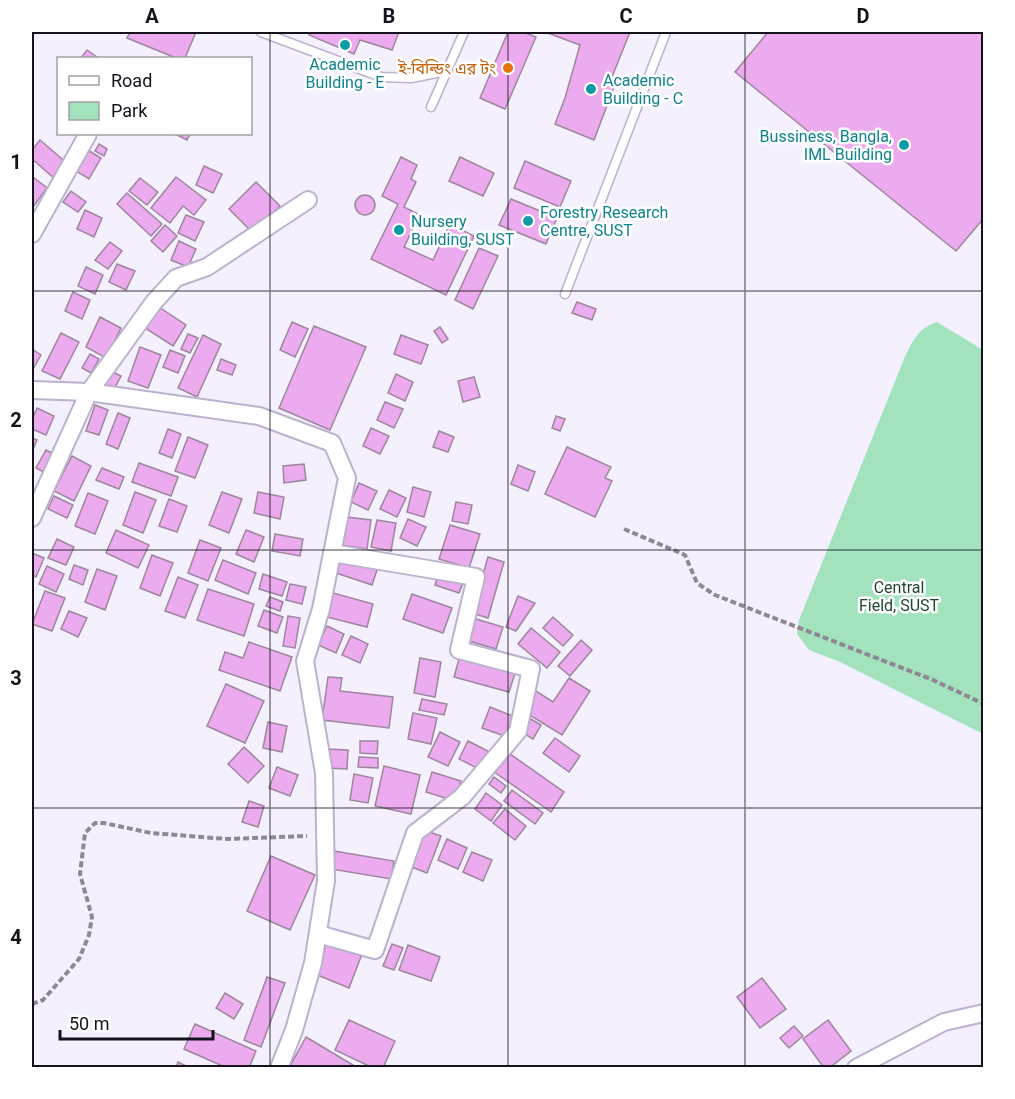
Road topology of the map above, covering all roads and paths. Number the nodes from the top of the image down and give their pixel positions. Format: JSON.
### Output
{"nodes":[{"id":1,"x":261,"y":32,"type":"edge"},
{"id":2,"x":464,"y":32,"type":"edge"},
{"id":3,"x":666,"y":32,"type":"edge"},
{"id":4,"x":447,"y":71,"type":"junction"},
{"id":5,"x":431,"y":107,"type":"dead end"},
{"id":6,"x":87,"y":135,"type":"edge"},
{"id":7,"x":308,"y":200,"type":"dead end"},
{"id":8,"x":32,"y":234,"type":"edge"},
{"id":9,"x":565,"y":294,"type":"dead end"},
{"id":10,"x":32,"y":390,"type":"edge"},
{"id":11,"x":89,"y":392,"type":"junction"},
{"id":12,"x":32,"y":518,"type":"edge"},
{"id":13,"x":624,"y":529,"type":"dead end"},
{"id":14,"x":332,"y":553,"type":"junction"},
{"id":15,"x":984,"y":704,"type":"edge"},
{"id":16,"x":326,"y":836,"type":"junction"},
{"id":17,"x":318,"y":934,"type":"junction"},
{"id":18,"x":32,"y":1004,"type":"edge"},
{"id":19,"x":984,"y":1013,"type":"edge"},
{"id":20,"x":279,"y":1068,"type":"edge"},
{"id":21,"x":856,"y":1068,"type":"edge"}],
"edges":[{"from":1,"to":4,"type":"lane"},
{"from":2,"to":4,"type":"lane"},
{"from":3,"to":9,"type":"lane"},
{"from":4,"to":5,"type":"lane"},
{"from":6,"to":8,"type":"street"},
{"from":7,"to":11,"type":"street"},
{"from":10,"to":11,"type":"street"},
{"from":11,"to":12,"type":"street"},
{"from":11,"to":14,"type":"street"},
{"from":13,"to":15,"type":"path"},
{"from":14,"to":16,"type":"street"},
{"from":14,"to":17,"type":"street"},
{"from":16,"to":17,"type":"street"},
{"from":16,"to":18,"type":"path"},
{"from":17,"to":20,"type":"street"},
{"from":19,"to":21,"type":"street"}]}
